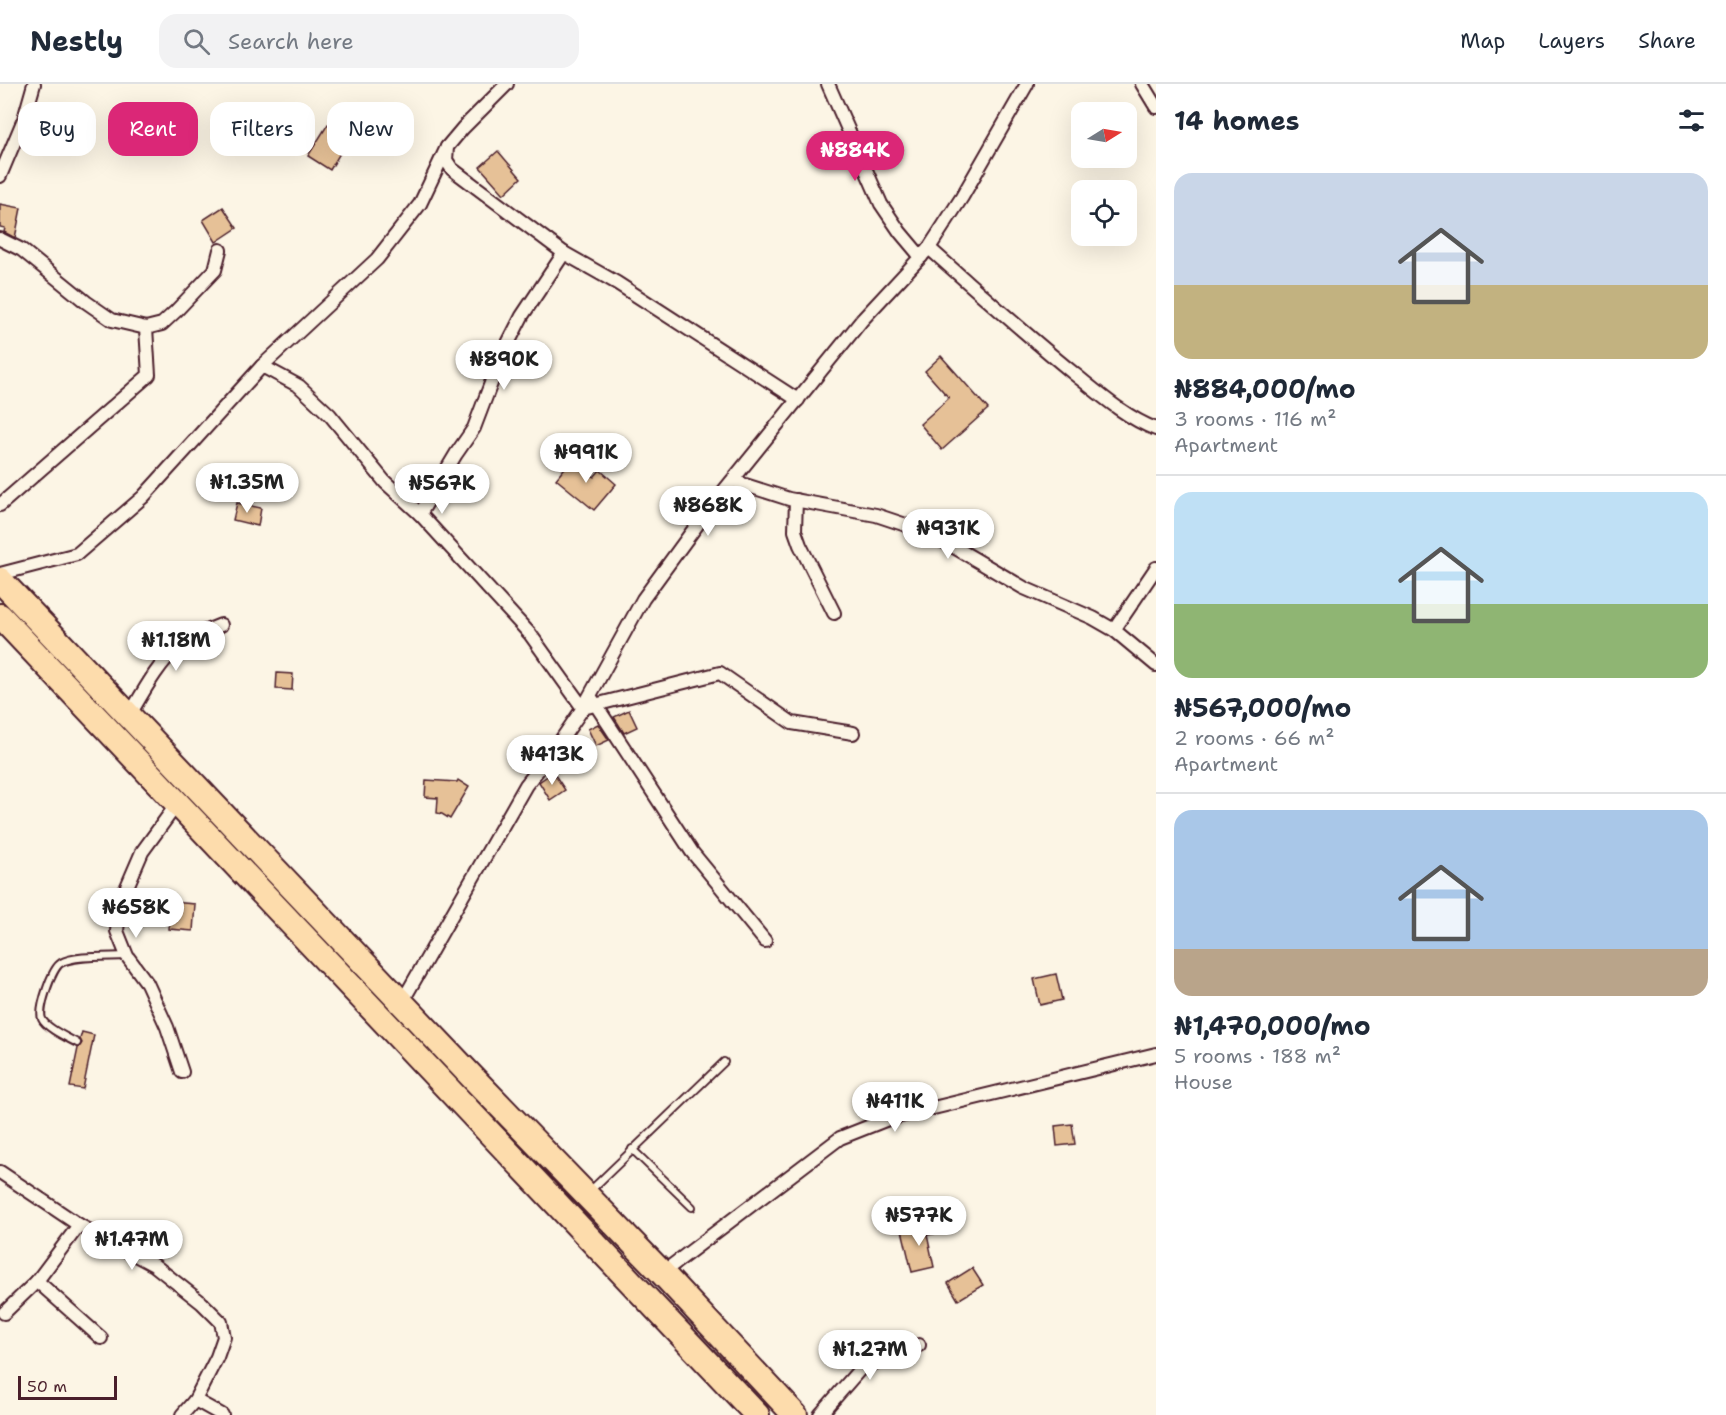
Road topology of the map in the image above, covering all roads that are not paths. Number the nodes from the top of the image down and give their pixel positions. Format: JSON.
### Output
{"nodes":[{"id":1,"x":34,"y":84,"type":"edge"},
{"id":2,"x":507,"y":84,"type":"edge"},
{"id":3,"x":828,"y":84,"type":"edge"},
{"id":4,"x":1027,"y":84,"type":"edge"},
{"id":5,"x":1142,"y":84,"type":"edge"},
{"id":6,"x":1156,"y":107,"type":"edge"},
{"id":7,"x":447,"y":147,"type":"junction"},
{"id":8,"x":0,"y":176,"type":"edge"},
{"id":9,"x":0,"y":239,"type":"edge"},
{"id":10,"x":220,"y":250,"type":"dead end"},
{"id":11,"x":925,"y":252,"type":"junction"},
{"id":12,"x":564,"y":253,"type":"junction"},
{"id":13,"x":146,"y":328,"type":"junction"},
{"id":14,"x":262,"y":366,"type":"junction"},
{"id":15,"x":798,"y":400,"type":"junction"},
{"id":16,"x":1156,"y":429,"type":"edge"},
{"id":17,"x":733,"y":481,"type":"junction"},
{"id":18,"x":796,"y":500,"type":"junction"},
{"id":19,"x":0,"y":505,"type":"edge"},
{"id":20,"x":420,"y":514,"type":"junction"},
{"id":21,"x":1156,"y":568,"type":"edge"},
{"id":22,"x":0,"y":574,"type":"edge"},
{"id":23,"x":0,"y":580,"type":"edge"},
{"id":24,"x":834,"y":613,"type":"dead end"},
{"id":25,"x":0,"y":616,"type":"edge"},
{"id":26,"x":221,"y":625,"type":"dead end"},
{"id":27,"x":1114,"y":630,"type":"junction"},
{"id":28,"x":1156,"y":664,"type":"edge"},
{"id":29,"x":593,"y":700,"type":"junction"},
{"id":30,"x":583,"y":708,"type":"junction"},
{"id":31,"x":129,"y":716,"type":"junction"},
{"id":32,"x":853,"y":733,"type":"dead end"},
{"id":33,"x":177,"y":804,"type":"junction"},
{"id":34,"x":765,"y":941,"type":"dead end"},
{"id":35,"x":127,"y":956,"type":"junction"},
{"id":36,"x":402,"y":1002,"type":"junction"},
{"id":37,"x":77,"y":1043,"type":"dead end"},
{"id":38,"x":1156,"y":1054,"type":"edge"},
{"id":39,"x":724,"y":1062,"type":"dead end"},
{"id":40,"x":182,"y":1072,"type":"dead end"},
{"id":41,"x":632,"y":1149,"type":"junction"},
{"id":42,"x":0,"y":1172,"type":"edge"},
{"id":43,"x":586,"y":1196,"type":"junction"},
{"id":44,"x":692,"y":1207,"type":"dead end"},
{"id":45,"x":79,"y":1225,"type":"junction"},
{"id":46,"x":662,"y":1273,"type":"junction"},
{"id":47,"x":37,"y":1281,"type":"junction"},
{"id":48,"x":4,"y":1313,"type":"dead end"},
{"id":49,"x":101,"y":1338,"type":"dead end"},
{"id":50,"x":919,"y":1345,"type":"dead end"},
{"id":51,"x":195,"y":1400,"type":"junction"},
{"id":52,"x":182,"y":1415,"type":"edge"},
{"id":53,"x":222,"y":1415,"type":"edge"},
{"id":54,"x":757,"y":1415,"type":"edge"},
{"id":55,"x":795,"y":1415,"type":"edge"},
{"id":56,"x":820,"y":1415,"type":"edge"}],
"edges":[{"from":1,"to":8,"type":"street"},
{"from":2,"to":7,"type":"street"},
{"from":3,"to":11,"type":"street"},
{"from":4,"to":11,"type":"street"},
{"from":5,"to":6,"type":"street"},
{"from":7,"to":12,"type":"street"},
{"from":7,"to":14,"type":"street"},
{"from":9,"to":13,"type":"street"},
{"from":10,"to":13,"type":"street"},
{"from":11,"to":15,"type":"street"},
{"from":11,"to":16,"type":"street"},
{"from":12,"to":15,"type":"street"},
{"from":12,"to":20,"type":"street"},
{"from":13,"to":19,"type":"street"},
{"from":14,"to":20,"type":"street"},
{"from":14,"to":22,"type":"street"},
{"from":15,"to":17,"type":"street"},
{"from":17,"to":18,"type":"street"},
{"from":17,"to":29,"type":"street"},
{"from":18,"to":24,"type":"street"},
{"from":18,"to":27,"type":"street"},
{"from":20,"to":30,"type":"street"},
{"from":21,"to":27,"type":"street"},
{"from":23,"to":31,"type":"highway"},
{"from":25,"to":33,"type":"highway"},
{"from":26,"to":31,"type":"street"},
{"from":27,"to":28,"type":"street"},
{"from":29,"to":30,"type":"street"},
{"from":29,"to":32,"type":"street"},
{"from":29,"to":34,"type":"street"},
{"from":30,"to":36,"type":"street"},
{"from":31,"to":36,"type":"highway"},
{"from":33,"to":35,"type":"street"},
{"from":33,"to":54,"type":"highway"},
{"from":35,"to":37,"type":"lane"},
{"from":35,"to":40,"type":"street"},
{"from":36,"to":43,"type":"highway"},
{"from":38,"to":46,"type":"street"},
{"from":39,"to":41,"type":"lane"},
{"from":41,"to":43,"type":"lane"},
{"from":41,"to":44,"type":"lane"},
{"from":42,"to":45,"type":"street"},
{"from":43,"to":46,"type":"highway"},
{"from":45,"to":47,"type":"street"},
{"from":45,"to":51,"type":"street"},
{"from":46,"to":55,"type":"highway"},
{"from":47,"to":48,"type":"street"},
{"from":47,"to":49,"type":"street"},
{"from":50,"to":56,"type":"street"},
{"from":51,"to":52,"type":"street"},
{"from":51,"to":53,"type":"street"}]}
